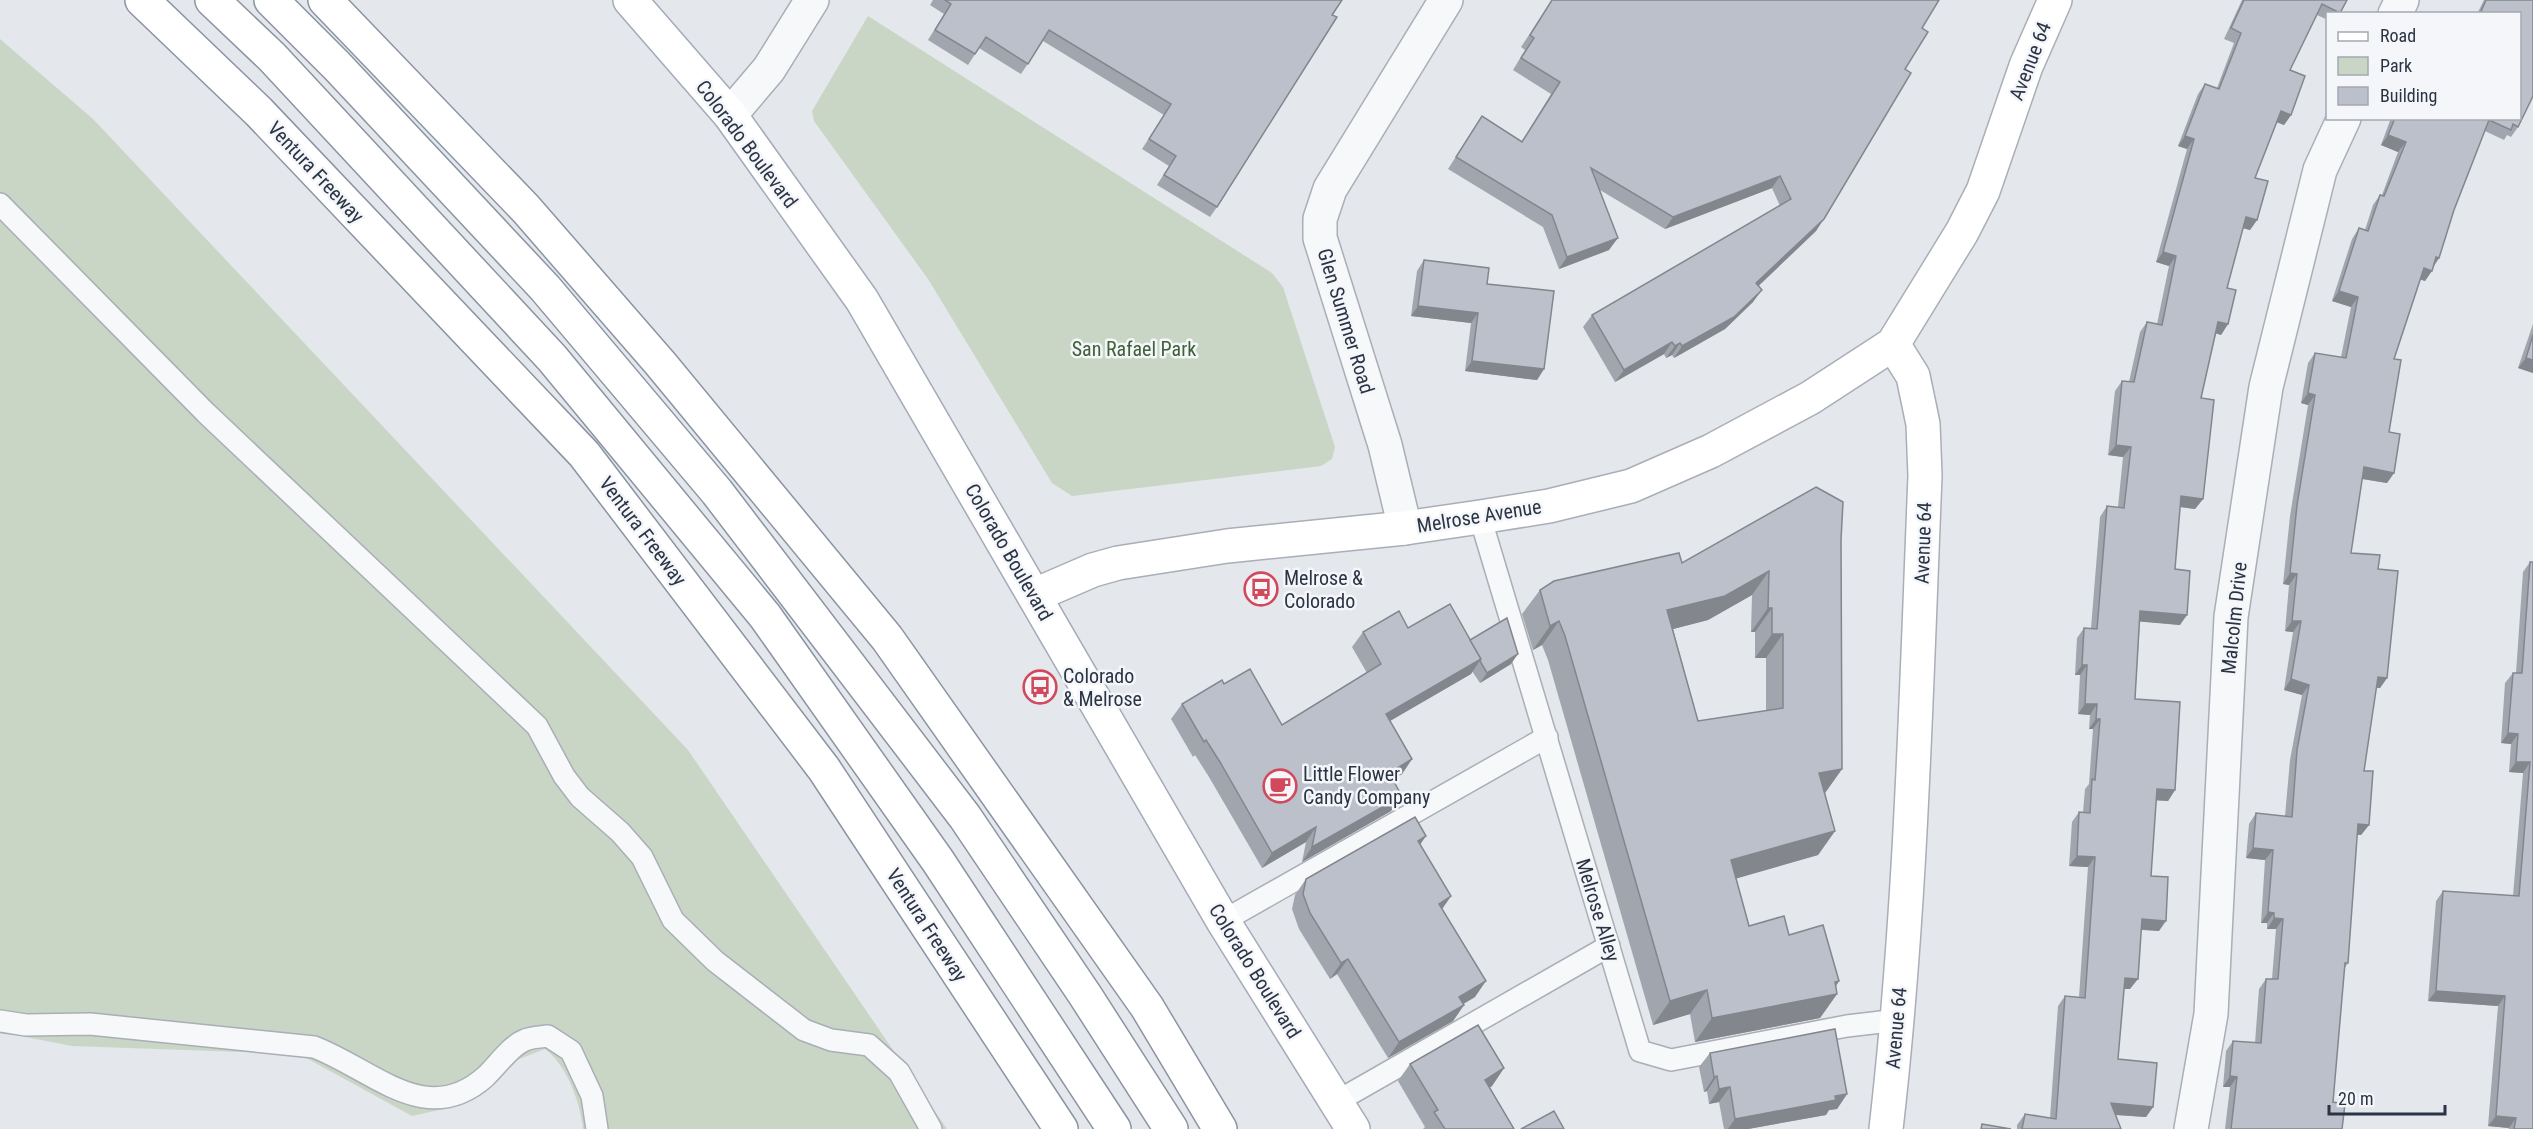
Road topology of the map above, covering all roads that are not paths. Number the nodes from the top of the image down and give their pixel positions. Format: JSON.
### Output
{"nodes":[{"id":1,"x":142,"y":0,"type":"edge"},
{"id":2,"x":212,"y":0,"type":"edge"},
{"id":3,"x":271,"y":0,"type":"edge"},
{"id":4,"x":325,"y":0,"type":"edge"},
{"id":5,"x":630,"y":0,"type":"edge"},
{"id":6,"x":812,"y":0,"type":"edge"},
{"id":7,"x":1446,"y":0,"type":"edge"},
{"id":8,"x":2055,"y":0,"type":"edge"},
{"id":9,"x":730,"y":115,"type":"junction"},
{"id":10,"x":2343,"y":120,"type":"edge"},
{"id":11,"x":0,"y":204,"type":"edge"},
{"id":12,"x":1893,"y":344,"type":"junction"},
{"id":13,"x":1480,"y":517,"type":"junction"},
{"id":14,"x":1405,"y":528,"type":"junction"},
{"id":15,"x":1035,"y":595,"type":"junction"},
{"id":16,"x":1547,"y":737,"type":"junction"},
{"id":17,"x":1222,"y":921,"type":"junction"},
{"id":18,"x":1609,"y":946,"type":"junction"},
{"id":19,"x":1898,"y":1020,"type":"junction"},
{"id":20,"x":0,"y":1021,"type":"edge"},
{"id":21,"x":1336,"y":1102,"type":"junction"},
{"id":22,"x":597,"y":1129,"type":"edge"},
{"id":23,"x":931,"y":1129,"type":"edge"},
{"id":24,"x":1061,"y":1129,"type":"edge"},
{"id":25,"x":1114,"y":1129,"type":"edge"},
{"id":26,"x":1171,"y":1129,"type":"edge"},
{"id":27,"x":1220,"y":1129,"type":"edge"},
{"id":28,"x":1353,"y":1129,"type":"edge"},
{"id":29,"x":1886,"y":1129,"type":"edge"},
{"id":30,"x":2191,"y":1129,"type":"edge"}],
"edges":[{"from":1,"to":24,"type":"main road","name":"Ventura Freeway"},
{"from":2,"to":25,"type":"main road"},
{"from":3,"to":26,"type":"main road"},
{"from":4,"to":27,"type":"main road"},
{"from":5,"to":9,"type":"main road","name":"Colorado Boulevard"},
{"from":6,"to":9,"type":"street"},
{"from":7,"to":14,"type":"street","name":"Glen Summer Road"},
{"from":8,"to":12,"type":"main road","name":"Avenue 64"},
{"from":9,"to":15,"type":"main road","name":"Colorado Boulevard"},
{"from":10,"to":30,"type":"street","name":"Malcolm Drive"},
{"from":11,"to":23,"type":"lane"},
{"from":12,"to":13,"type":"main road","name":"Melrose Avenue"},
{"from":12,"to":19,"type":"main road","name":"Avenue 64"},
{"from":13,"to":14,"type":"main road","name":"Melrose Avenue"},
{"from":13,"to":16,"type":"lane","name":"Melrose Alley"},
{"from":14,"to":15,"type":"main road","name":"Melrose Avenue"},
{"from":15,"to":17,"type":"main road","name":"Colorado Boulevard"},
{"from":16,"to":17,"type":"lane"},
{"from":16,"to":18,"type":"lane","name":"Melrose Alley"},
{"from":17,"to":21,"type":"main road","name":"Colorado Boulevard"},
{"from":18,"to":19,"type":"lane","name":"Melrose Alley"},
{"from":18,"to":21,"type":"lane"},
{"from":19,"to":29,"type":"main road","name":"Avenue 64"},
{"from":20,"to":22,"type":"lane"},
{"from":21,"to":28,"type":"main road","name":"Colorado Boulevard"}]}
